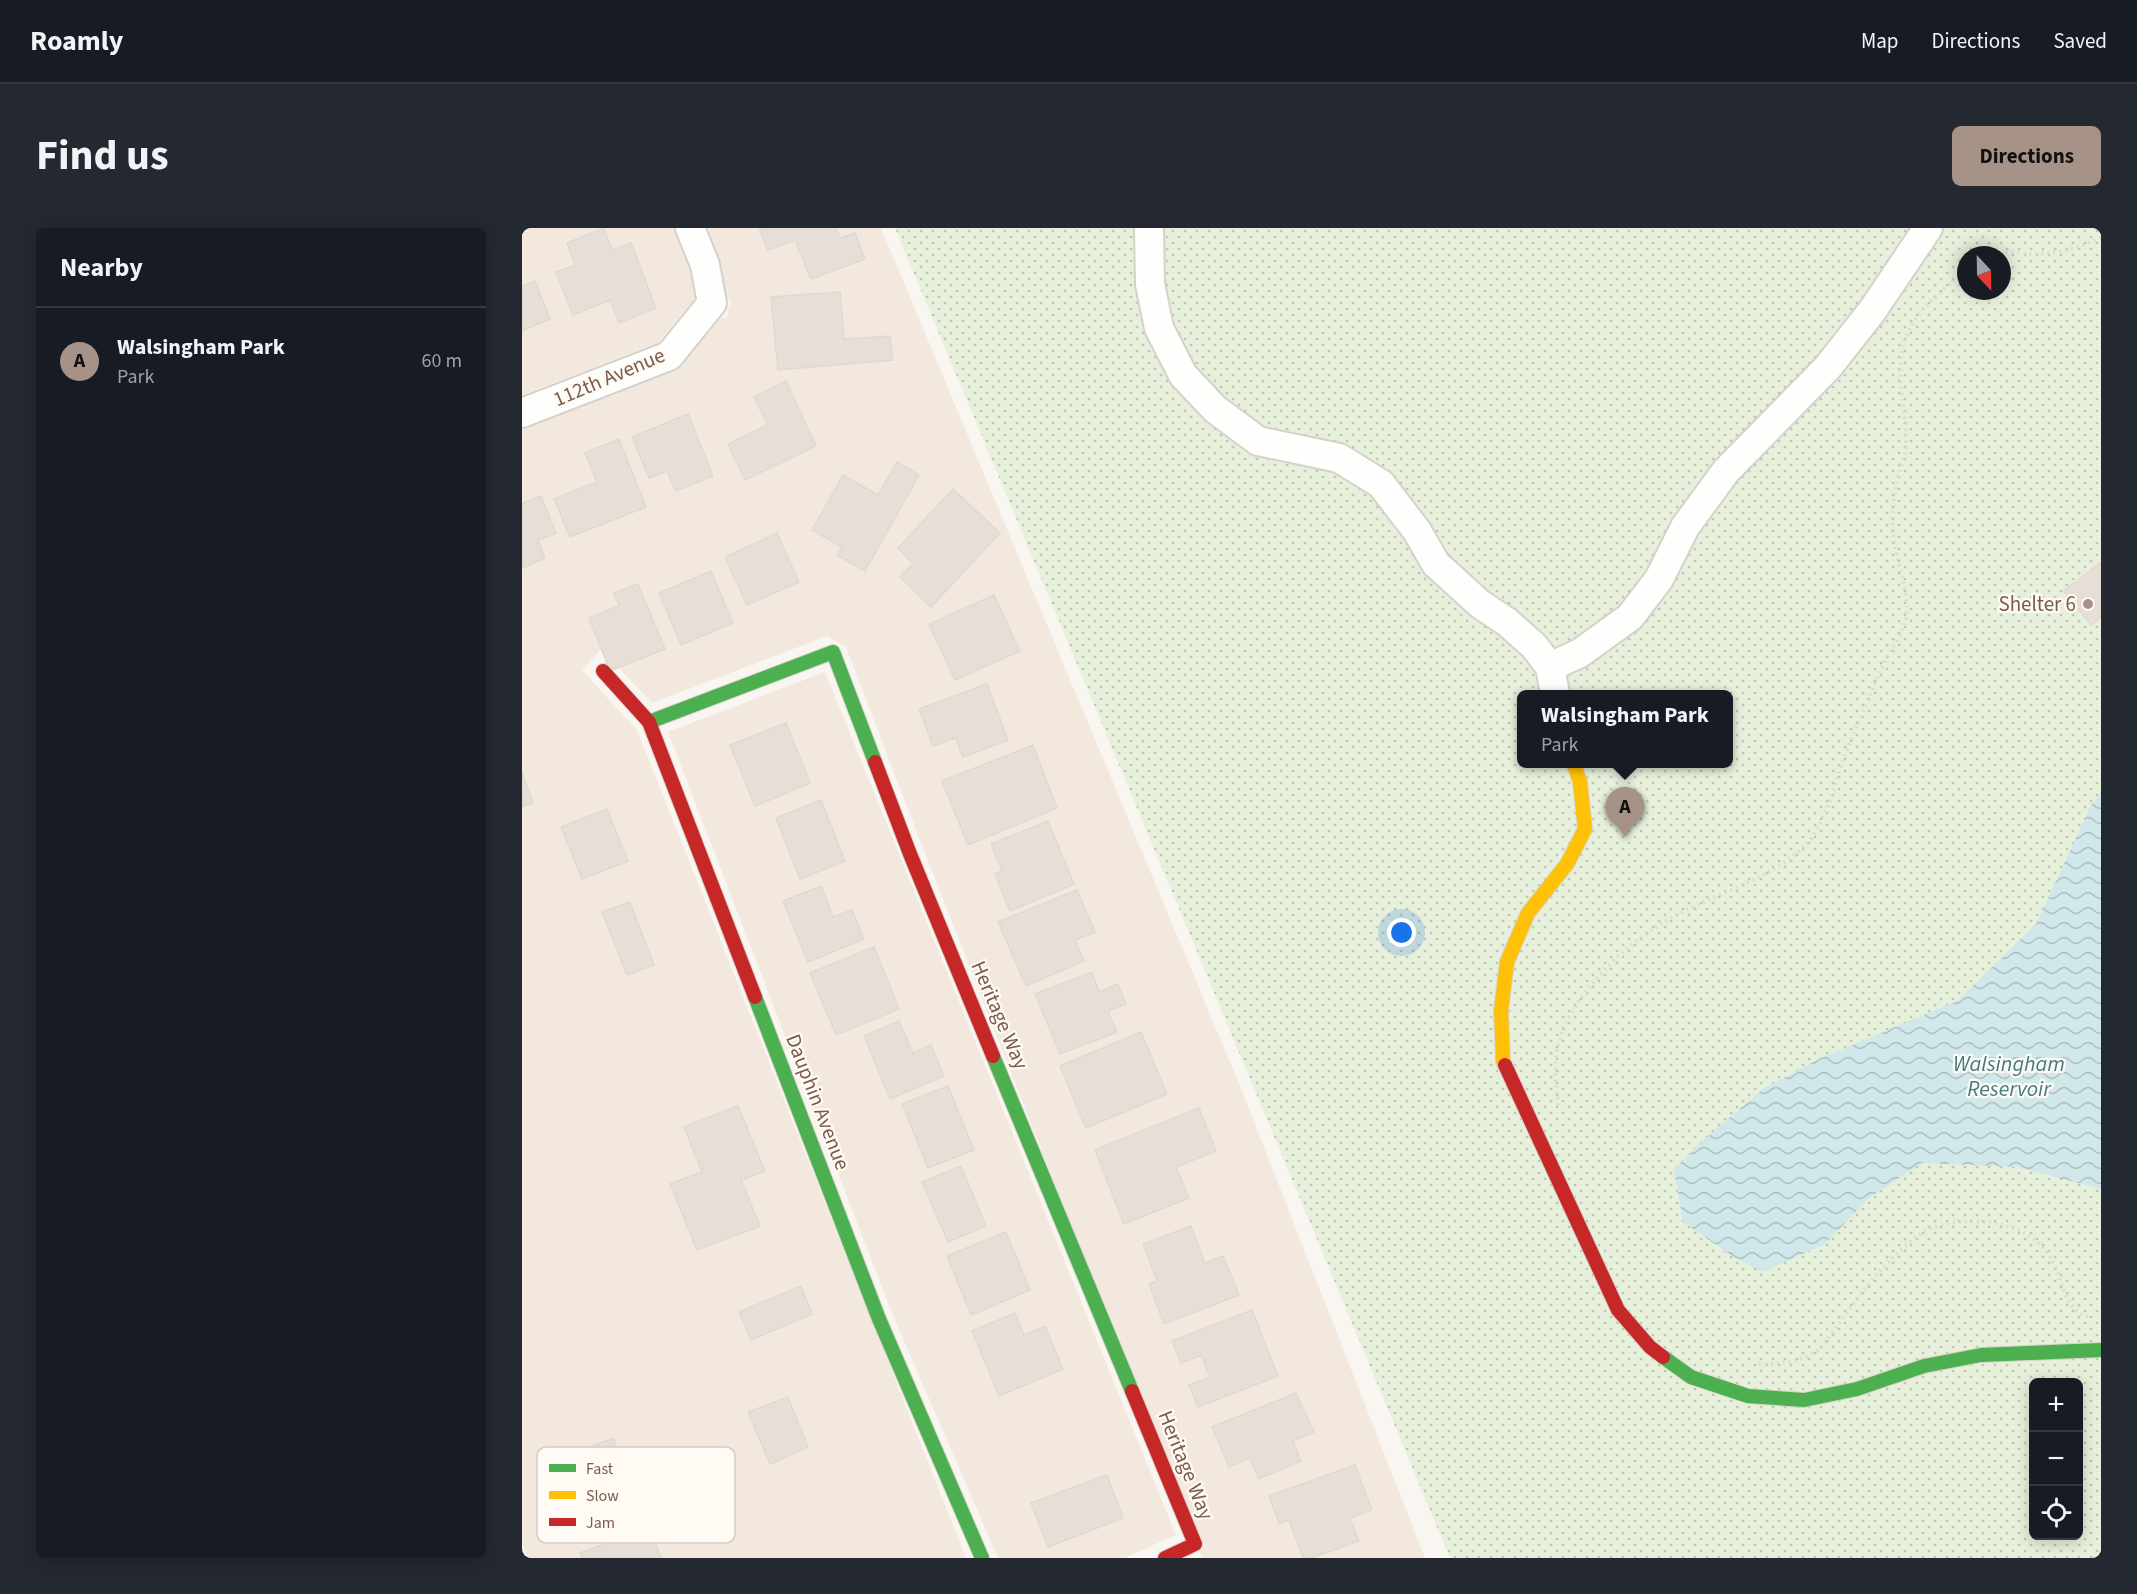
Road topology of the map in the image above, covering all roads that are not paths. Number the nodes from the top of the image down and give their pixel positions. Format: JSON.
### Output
{"nodes":[{"id":1,"x":690,"y":228,"type":"edge"},
{"id":2,"x":1149,"y":228,"type":"edge"},
{"id":3,"x":1928,"y":228,"type":"edge"},
{"id":4,"x":522,"y":413,"type":"edge"},
{"id":5,"x":1550,"y":667,"type":"junction"},
{"id":6,"x":603,"y":671,"type":"dead end"},
{"id":7,"x":1554,"y":690,"type":"edge"},
{"id":8,"x":649,"y":722,"type":"junction"},
{"id":9,"x":1575,"y":768,"type":"edge"},
{"id":10,"x":2101,"y":1350,"type":"edge"},
{"id":11,"x":982,"y":1558,"type":"edge"},
{"id":12,"x":1164,"y":1558,"type":"edge"}],
"edges":[{"from":1,"to":4,"type":"street","name":"112th Avenue"},
{"from":2,"to":5,"type":"street"},
{"from":3,"to":5,"type":"street"},
{"from":5,"to":7,"type":"street"},
{"from":6,"to":8,"type":"street","name":"Dauphin Avenue"},
{"from":8,"to":11,"type":"street","name":"Dauphin Avenue"},
{"from":8,"to":12,"type":"street","name":"Heritage Way"},
{"from":9,"to":10,"type":"street"}]}
